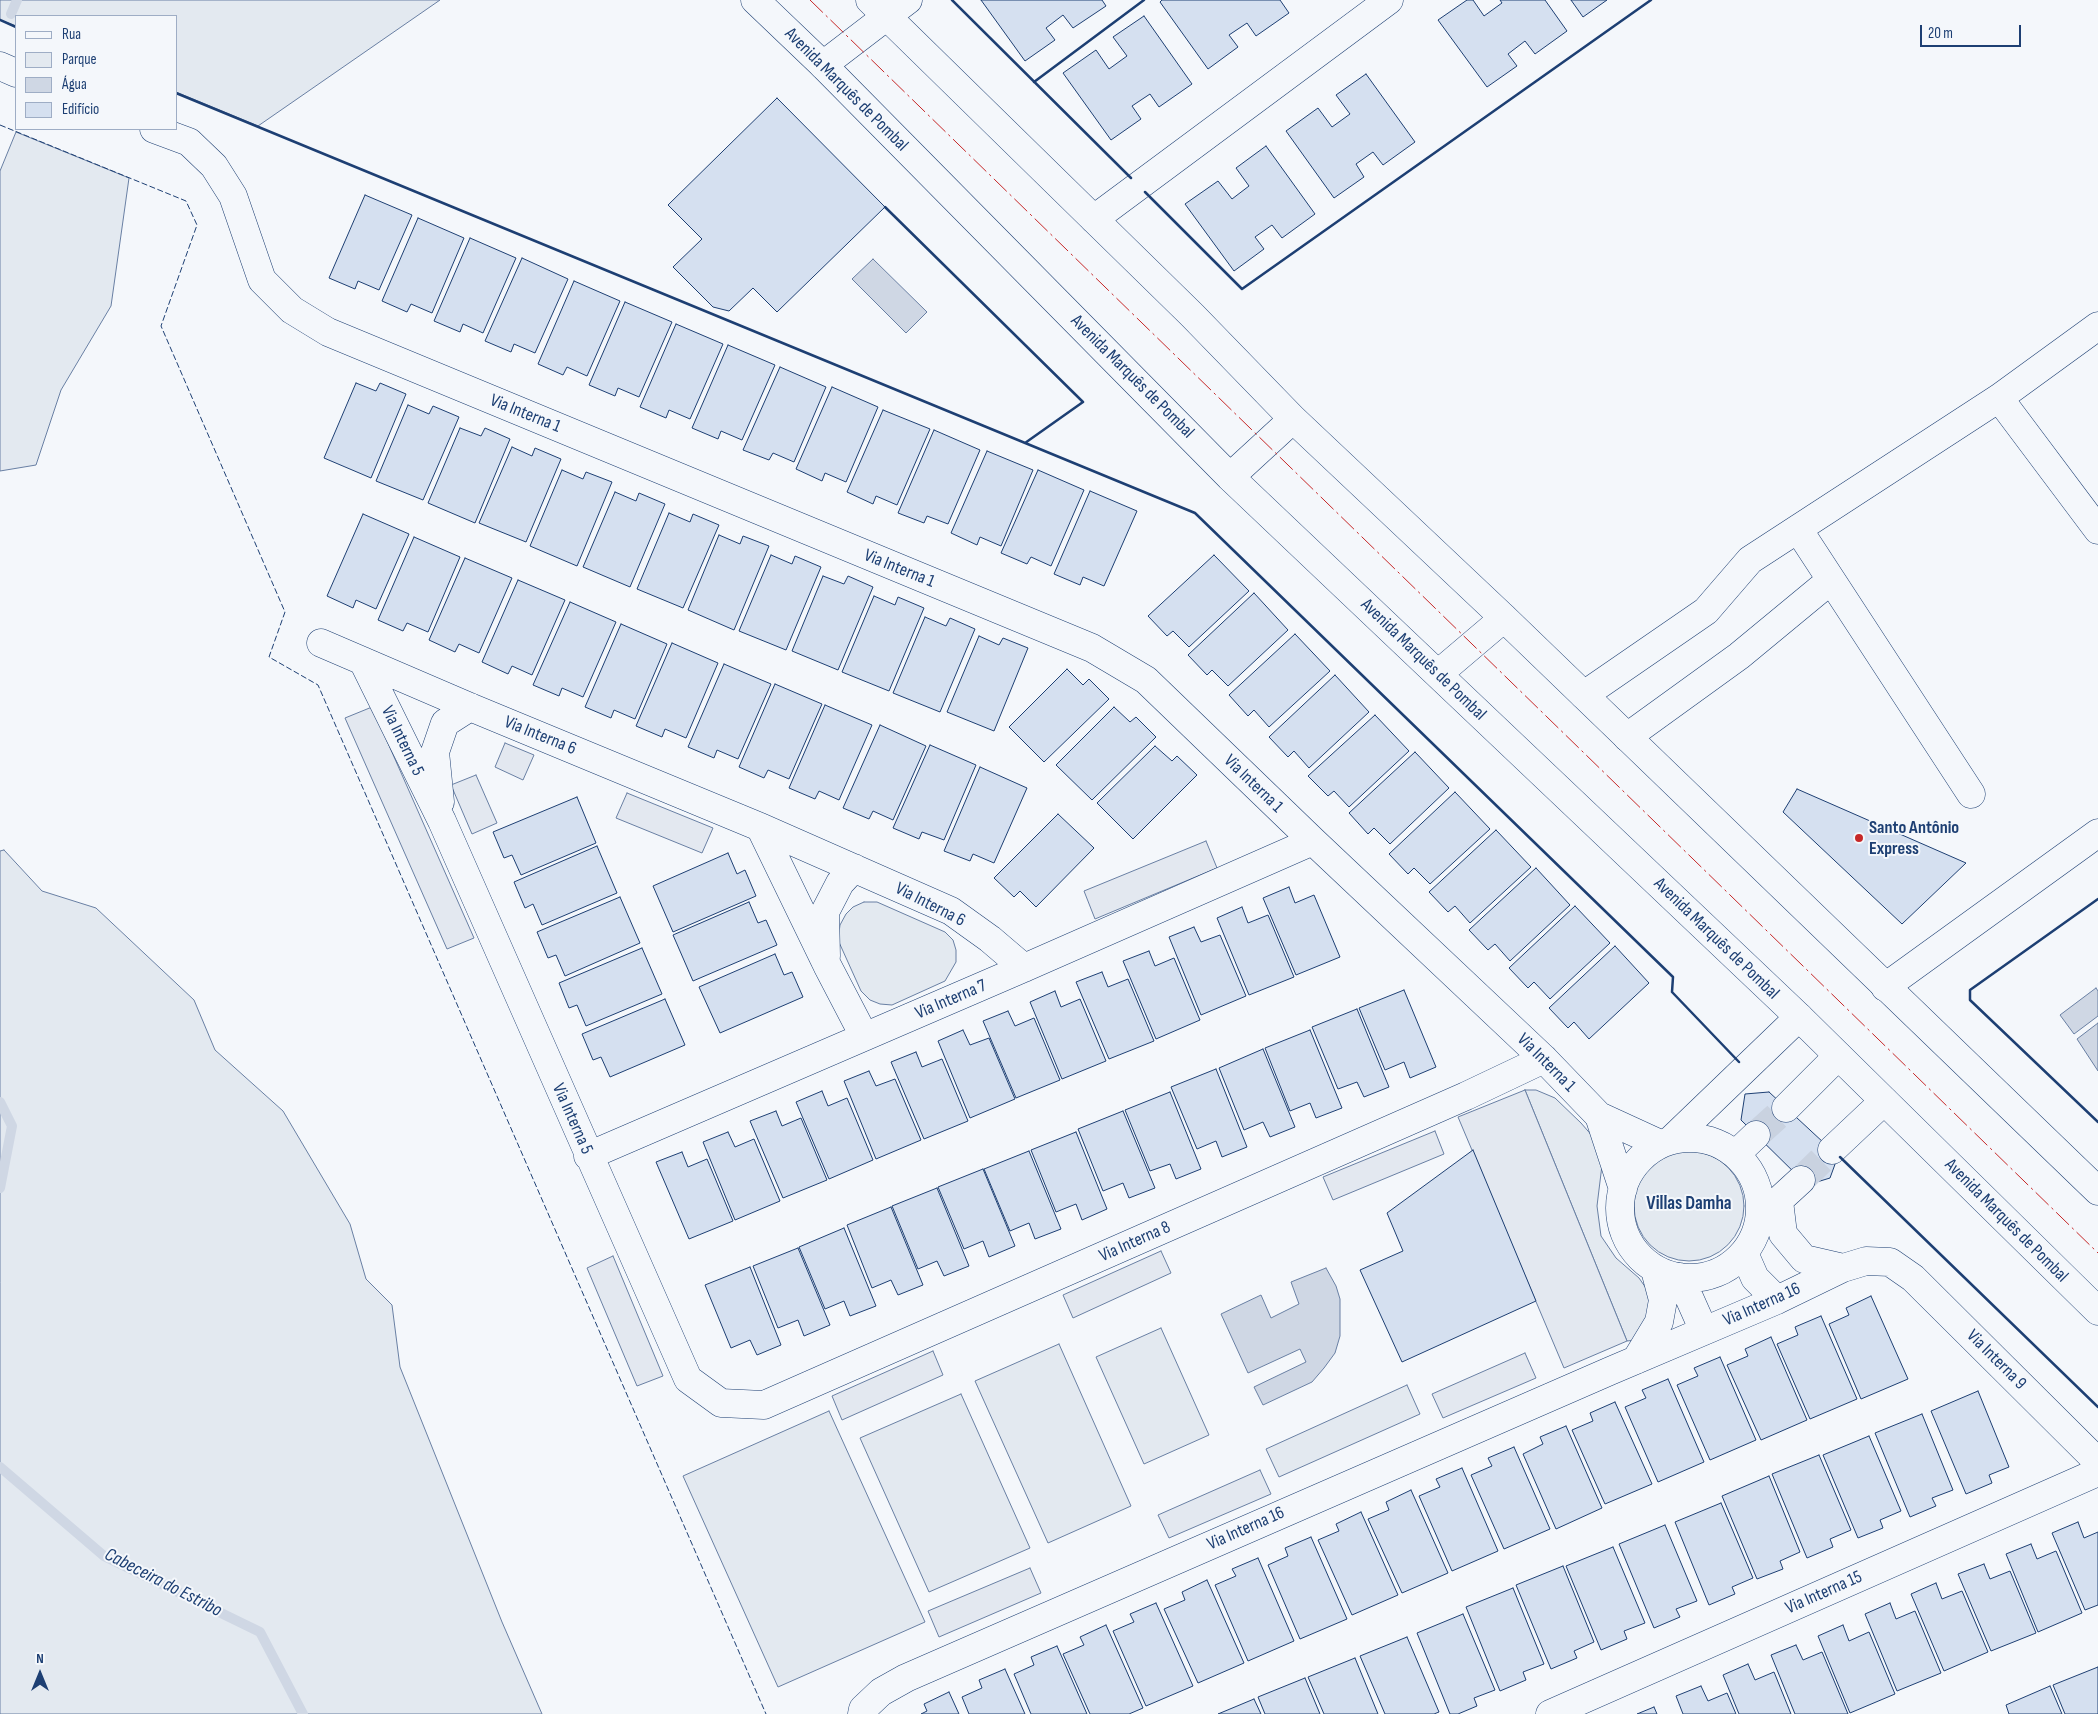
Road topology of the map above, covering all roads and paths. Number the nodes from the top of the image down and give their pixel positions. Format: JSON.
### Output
{"nodes":[{"id":1,"x":755,"y":0,"type":"edge"},
{"id":2,"x":908,"y":0,"type":"edge"},
{"id":3,"x":1389,"y":0,"type":"edge"},
{"id":4,"x":878,"y":8,"type":"edge"},
{"id":5,"x":823,"y":65,"type":"junction"},
{"id":6,"x":0,"y":66,"type":"edge"},
{"id":7,"x":15,"y":73,"type":"edge"},
{"id":8,"x":157,"y":130,"type":"edge"},
{"id":9,"x":1094,"y":219,"type":"junction"},
{"id":10,"x":2098,"y":326,"type":"edge"},
{"id":11,"x":1999,"y":398,"type":"junction"},
{"id":12,"x":1292,"y":419,"type":"junction"},
{"id":13,"x":1230,"y":477,"type":"junction"},
{"id":14,"x":1798,"y":529,"type":"junction"},
{"id":15,"x":2098,"y":530,"type":"edge"},
{"id":16,"x":1831,"y":580,"type":"junction"},
{"id":17,"x":1504,"y":618,"type":"junction"},
{"id":18,"x":321,"y":643,"type":"dead end"},
{"id":19,"x":363,"y":661,"type":"junction"},
{"id":20,"x":1438,"y":674,"type":"junction"},
{"id":21,"x":1584,"y":695,"type":"junction"},
{"id":22,"x":470,"y":707,"type":"junction"},
{"id":23,"x":1627,"y":737,"type":"junction"},
{"id":24,"x":1971,"y":794,"type":"dead end"},
{"id":25,"x":442,"y":821,"type":"junction"},
{"id":26,"x":760,"y":827,"type":"junction"},
{"id":27,"x":2098,"y":833,"type":"edge"},
{"id":28,"x":1313,"y":841,"type":"junction"},
{"id":29,"x":854,"y":868,"type":"junction"},
{"id":30,"x":826,"y":965,"type":"junction"},
{"id":31,"x":1024,"y":968,"type":"junction"},
{"id":32,"x":1885,"y":987,"type":"junction"},
{"id":33,"x":1799,"y":1017,"type":"junction"},
{"id":34,"x":864,"y":1036,"type":"junction"},
{"id":35,"x":1838,"y":1056,"type":"junction"},
{"id":36,"x":1544,"y":1060,"type":"junction"},
{"id":37,"x":1884,"y":1100,"type":"junction"},
{"id":38,"x":1786,"y":1108,"type":"tunnel mouth"},
{"id":39,"x":1599,"y":1116,"type":"junction"},
{"id":40,"x":1756,"y":1135,"type":"tunnel mouth"},
{"id":41,"x":1666,"y":1142,"type":"junction"},
{"id":42,"x":1832,"y":1150,"type":"tunnel mouth"},
{"id":43,"x":1736,"y":1154,"type":"junction"},
{"id":44,"x":588,"y":1156,"type":"junction"},
{"id":45,"x":1801,"y":1180,"type":"tunnel mouth"},
{"id":46,"x":1623,"y":1189,"type":"junction"},
{"id":47,"x":2098,"y":1191,"type":"edge"},
{"id":48,"x":1769,"y":1209,"type":"junction"},
{"id":49,"x":1744,"y":1253,"type":"junction"},
{"id":50,"x":1890,"y":1262,"type":"joint"},
{"id":51,"x":1843,"y":1268,"type":"junction"},
{"id":52,"x":1668,"y":1274,"type":"junction"},
{"id":53,"x":1777,"y":1300,"type":"junction"},
{"id":54,"x":2098,"y":1312,"type":"edge"},
{"id":55,"x":1704,"y":1331,"type":"junction"},
{"id":56,"x":1636,"y":1360,"type":"junction"},
{"id":57,"x":721,"y":1403,"type":"joint"},
{"id":58,"x":2098,"y":1462,"type":"edge"},
{"id":59,"x":2098,"y":1472,"type":"edge"},
{"id":60,"x":863,"y":1712,"type":"edge"},
{"id":61,"x":1550,"y":1714,"type":"edge"}],
"edges":[{"from":1,"to":5,"type":"street","name":"Avenida Marquês de Pombal"},
{"from":2,"to":4,"type":"street"},
{"from":3,"to":9,"type":"street"},
{"from":4,"to":5,"type":"street"},
{"from":4,"to":9,"type":"street"},
{"from":5,"to":13,"type":"street","name":"Avenida Marquês de Pombal"},
{"from":6,"to":7,"type":"street"},
{"from":8,"to":28,"type":"street","name":"Via Interna 1"},
{"from":9,"to":12,"type":"street"},
{"from":10,"to":11,"type":"street"},
{"from":11,"to":14,"type":"street"},
{"from":11,"to":15,"type":"street"},
{"from":12,"to":13,"type":"street"},
{"from":12,"to":17,"type":"street"},
{"from":13,"to":20,"type":"street","name":"Avenida Marquês de Pombal"},
{"from":14,"to":16,"type":"street"},
{"from":14,"to":21,"type":"street"},
{"from":16,"to":23,"type":"street"},
{"from":16,"to":24,"type":"street"},
{"from":17,"to":20,"type":"street"},
{"from":17,"to":21,"type":"street"},
{"from":18,"to":19,"type":"street","name":"Via Interna 6"},
{"from":19,"to":22,"type":"street","name":"Via Interna 6"},
{"from":19,"to":25,"type":"street","name":"Via Interna 5"},
{"from":20,"to":33,"type":"street","name":"Avenida Marquês de Pombal"},
{"from":21,"to":23,"type":"street"},
{"from":22,"to":25,"type":"street","name":"Via Interna 5"},
{"from":22,"to":26,"type":"street","name":"Via Interna 6"},
{"from":23,"to":32,"type":"street"},
{"from":25,"to":44,"type":"street","name":"Via Interna 5"},
{"from":26,"to":29,"type":"street","name":"Via Interna 6"},
{"from":26,"to":30,"type":"street"},
{"from":27,"to":32,"type":"street"},
{"from":28,"to":31,"type":"street","name":"Via Interna 7"},
{"from":28,"to":36,"type":"street","name":"Via Interna 1"},
{"from":29,"to":30,"type":"street"},
{"from":29,"to":31,"type":"street","name":"Via Interna 6"},
{"from":30,"to":34,"type":"street"},
{"from":31,"to":34,"type":"street","name":"Via Interna 7"},
{"from":32,"to":47,"type":"street"},
{"from":33,"to":35,"type":"street","name":"Avenida Marquês de Pombal"},
{"from":33,"to":41,"type":"street"},
{"from":34,"to":44,"type":"street","name":"Via Interna 7"},
{"from":35,"to":37,"type":"street","name":"Avenida Marquês de Pombal"},
{"from":35,"to":38,"type":"street"},
{"from":36,"to":39,"type":"street","name":"Via Interna 1"},
{"from":36,"to":57,"type":"street","name":"Via Interna 8"},
{"from":37,"to":42,"type":"street"},
{"from":37,"to":54,"type":"street","name":"Avenida Marquês de Pombal"},
{"from":39,"to":41,"type":"street"},
{"from":39,"to":46,"type":"street"},
{"from":40,"to":43,"type":"street"},
{"from":41,"to":43,"type":"street"},
{"from":41,"to":46,"type":"street"},
{"from":43,"to":48,"type":"street"},
{"from":44,"to":57,"type":"street","name":"Via Interna 5"},
{"from":45,"to":48,"type":"street"},
{"from":46,"to":52,"type":"street"},
{"from":48,"to":49,"type":"street"},
{"from":48,"to":51,"type":"street"},
{"from":49,"to":52,"type":"street"},
{"from":49,"to":53,"type":"street"},
{"from":50,"to":51,"type":"street","name":"Via Interna 16"},
{"from":50,"to":58,"type":"street","name":"Via Interna 9"},
{"from":51,"to":53,"type":"street","name":"Via Interna 16"},
{"from":52,"to":55,"type":"street"},
{"from":52,"to":56,"type":"street"},
{"from":53,"to":55,"type":"street","name":"Via Interna 16"},
{"from":55,"to":56,"type":"street","name":"Via Interna 16"},
{"from":56,"to":60,"type":"street","name":"Via Interna 16"},
{"from":59,"to":61,"type":"street","name":"Via Interna 15"}]}
